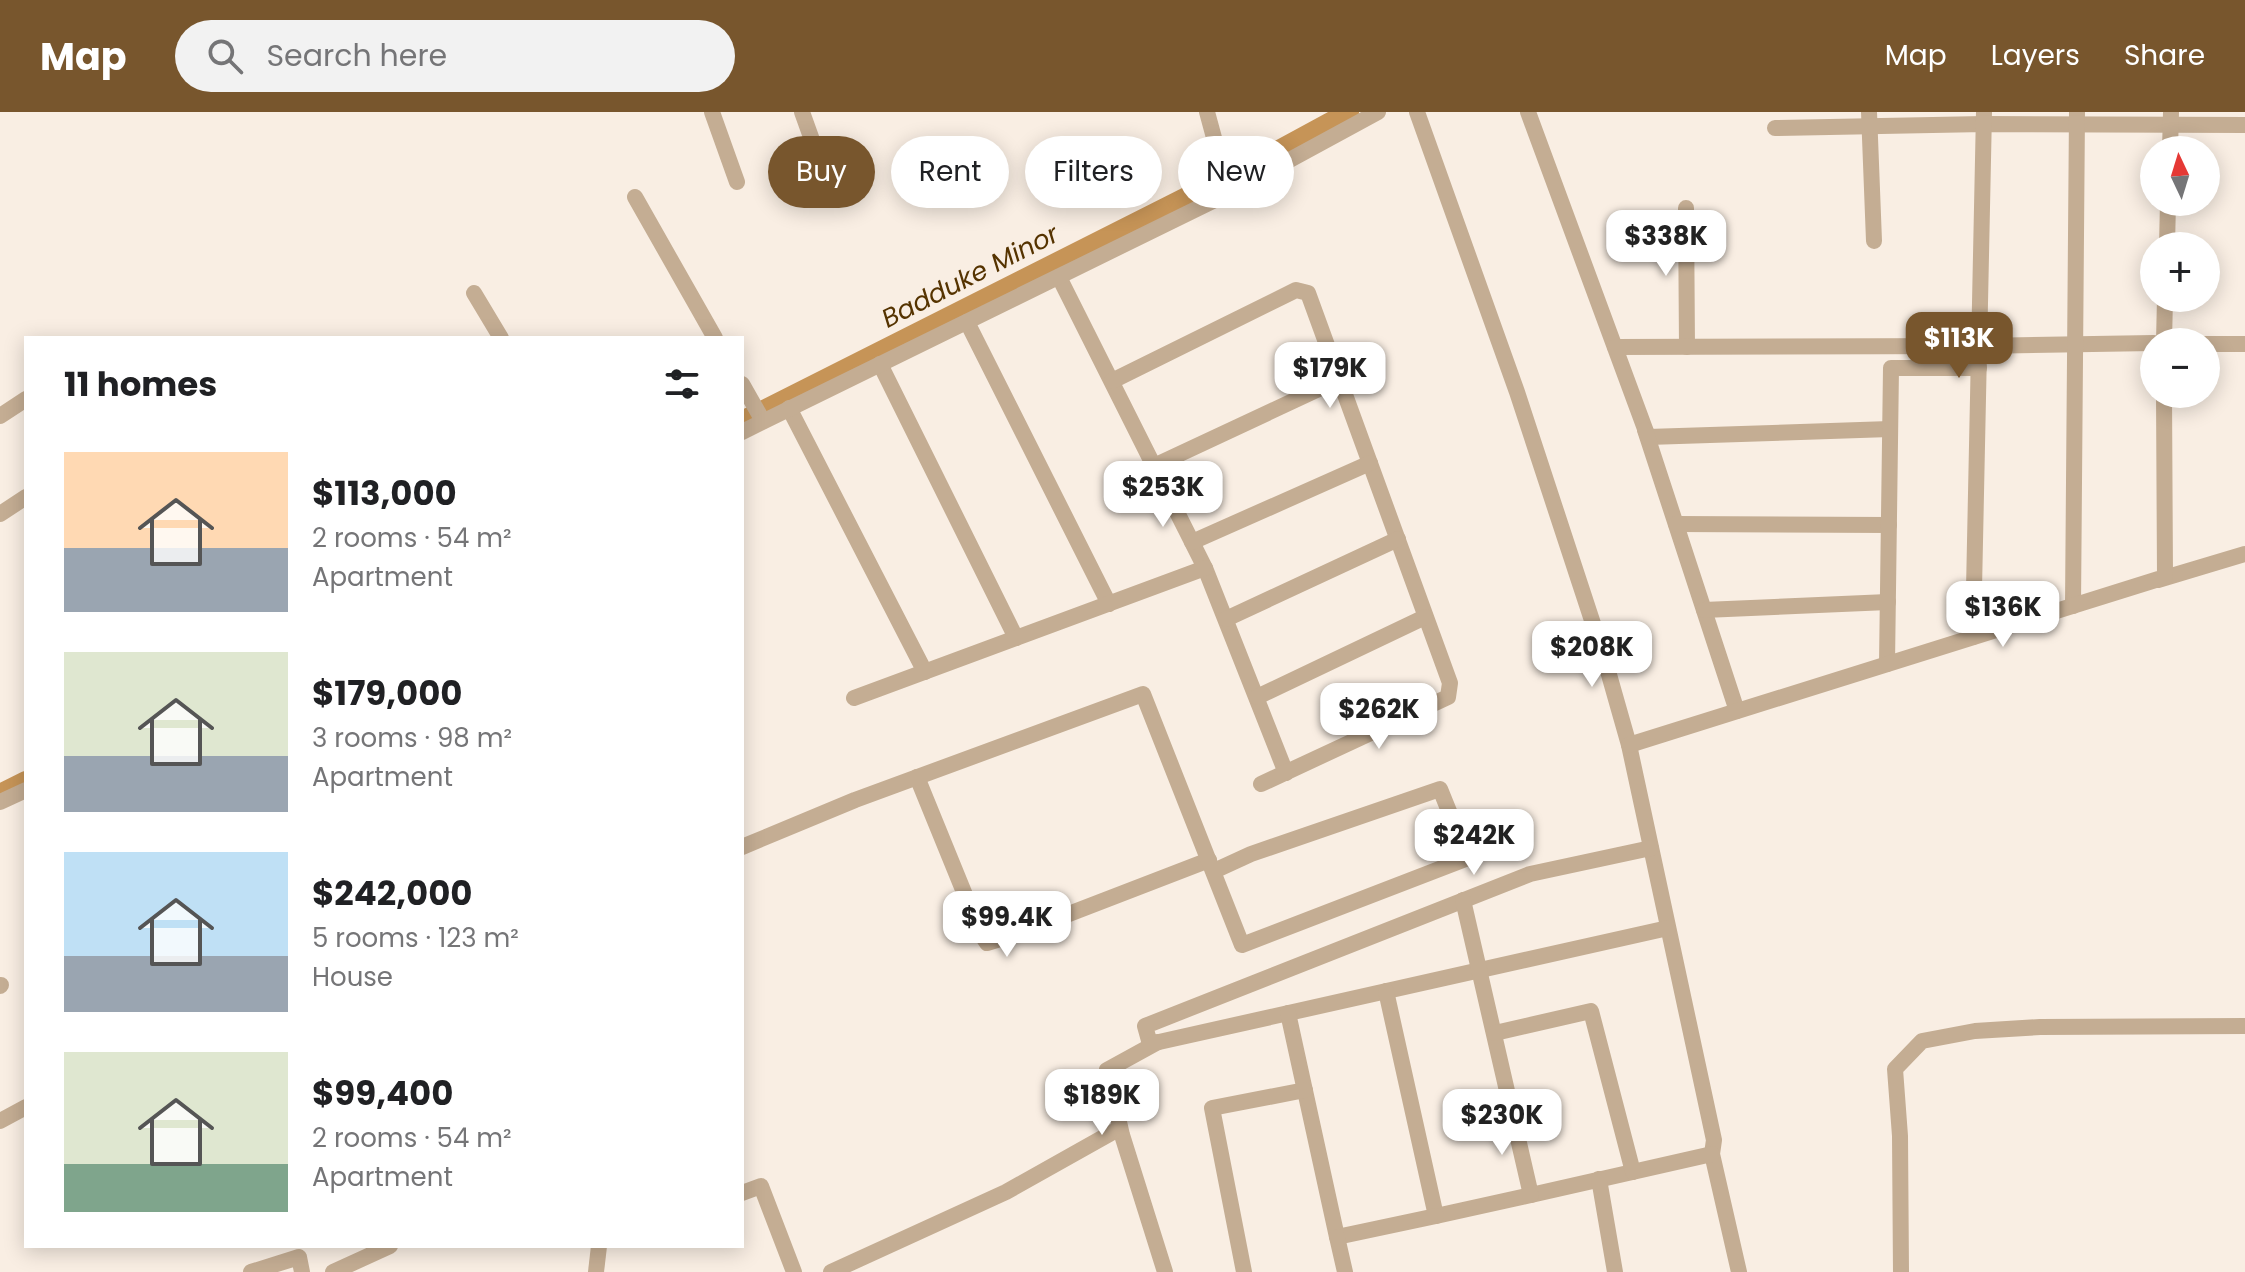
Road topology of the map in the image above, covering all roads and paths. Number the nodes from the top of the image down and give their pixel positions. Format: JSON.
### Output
{"nodes":[{"id":1,"x":712,"y":112,"type":"edge"},
{"id":2,"x":802,"y":112,"type":"edge"},
{"id":3,"x":1207,"y":112,"type":"edge"},
{"id":4,"x":1378,"y":112,"type":"edge"},
{"id":5,"x":1417,"y":112,"type":"edge"},
{"id":6,"x":1528,"y":112,"type":"edge"},
{"id":7,"x":1984,"y":118,"type":"edge"},
{"id":8,"x":2077,"y":118,"type":"edge"},
{"id":9,"x":2170,"y":118,"type":"edge"},
{"id":10,"x":1868,"y":119,"type":"edge"},
{"id":11,"x":2245,"y":125,"type":"edge"},
{"id":12,"x":1775,"y":128,"type":"dead end"},
{"id":13,"x":811,"y":136,"type":"edge"},
{"id":14,"x":1214,"y":136,"type":"edge"},
{"id":15,"x":1294,"y":157,"type":"edge"},
{"id":16,"x":737,"y":182,"type":"dead end"},
{"id":17,"x":635,"y":197,"type":"dead end"},
{"id":18,"x":1197,"y":208,"type":"edge"},
{"id":19,"x":1686,"y":208,"type":"dead end"},
{"id":20,"x":1874,"y":241,"type":"dead end"},
{"id":21,"x":1059,"y":277,"type":"junction"},
{"id":22,"x":474,"y":293,"type":"dead end"},
{"id":23,"x":967,"y":322,"type":"junction"},
{"id":24,"x":500,"y":336,"type":"edge"},
{"id":25,"x":714,"y":336,"type":"edge"},
{"id":26,"x":2076,"y":343,"type":"junction"},
{"id":27,"x":2140,"y":343,"type":"edge"},
{"id":28,"x":2220,"y":344,"type":"edge"},
{"id":29,"x":2245,"y":344,"type":"edge"},
{"id":30,"x":1979,"y":346,"type":"junction"},
{"id":31,"x":1615,"y":347,"type":"junction"},
{"id":32,"x":1687,"y":347,"type":"junction"},
{"id":33,"x":880,"y":364,"type":"junction"},
{"id":34,"x":1979,"y":368,"type":"junction"},
{"id":35,"x":1340,"y":379,"type":"junction"},
{"id":36,"x":1112,"y":381,"type":"junction"},
{"id":37,"x":744,"y":387,"type":"edge"},
{"id":38,"x":24,"y":400,"type":"edge"},
{"id":39,"x":789,"y":408,"type":"junction"},
{"id":40,"x":2164,"y":408,"type":"edge"},
{"id":41,"x":0,"y":416,"type":"edge"},
{"id":42,"x":763,"y":421,"type":"junction"},
{"id":43,"x":1645,"y":428,"type":"junction"},
{"id":44,"x":1890,"y":429,"type":"junction"},
{"id":45,"x":744,"y":431,"type":"edge"},
{"id":46,"x":1370,"y":463,"type":"junction"},
{"id":47,"x":1154,"y":466,"type":"junction"},
{"id":48,"x":24,"y":498,"type":"edge"},
{"id":49,"x":0,"y":514,"type":"edge"},
{"id":50,"x":1676,"y":524,"type":"junction"},
{"id":51,"x":1889,"y":525,"type":"junction"},
{"id":52,"x":1398,"y":539,"type":"junction"},
{"id":53,"x":1192,"y":542,"type":"junction"},
{"id":54,"x":2245,"y":554,"type":"edge"},
{"id":55,"x":1205,"y":568,"type":"junction"},
{"id":56,"x":2157,"y":580,"type":"junction"},
{"id":57,"x":1888,"y":602,"type":"junction"},
{"id":58,"x":1109,"y":604,"type":"junction"},
{"id":59,"x":2073,"y":606,"type":"junction"},
{"id":60,"x":1704,"y":610,"type":"junction"},
{"id":61,"x":1425,"y":617,"type":"junction"},
{"id":62,"x":1226,"y":619,"type":"junction"},
{"id":63,"x":1973,"y":637,"type":"junction"},
{"id":64,"x":1016,"y":638,"type":"junction"},
{"id":65,"x":1887,"y":664,"type":"junction"},
{"id":66,"x":925,"y":672,"type":"junction"},
{"id":67,"x":1257,"y":697,"type":"junction"},
{"id":68,"x":854,"y":698,"type":"dead end"},
{"id":69,"x":1737,"y":711,"type":"junction"},
{"id":70,"x":1629,"y":745,"type":"junction"},
{"id":71,"x":1286,"y":773,"type":"junction"},
{"id":72,"x":917,"y":777,"type":"junction"},
{"id":73,"x":1261,"y":784,"type":"dead end"},
{"id":74,"x":24,"y":791,"type":"edge"},
{"id":75,"x":0,"y":802,"type":"edge"},
{"id":76,"x":744,"y":846,"type":"edge"},
{"id":77,"x":1651,"y":848,"type":"junction"},
{"id":78,"x":1211,"y":866,"type":"junction"},
{"id":79,"x":1463,"y":900,"type":"junction"},
{"id":80,"x":1668,"y":928,"type":"junction"},
{"id":81,"x":1480,"y":970,"type":"junction"},
{"id":82,"x":1386,"y":991,"type":"junction"},
{"id":83,"x":1288,"y":1013,"type":"junction"},
{"id":84,"x":2245,"y":1026,"type":"edge"},
{"id":85,"x":1495,"y":1033,"type":"junction"},
{"id":86,"x":1158,"y":1042,"type":"junction"},
{"id":87,"x":1305,"y":1090,"type":"junction"},
{"id":88,"x":24,"y":1108,"type":"edge"},
{"id":89,"x":0,"y":1121,"type":"edge"},
{"id":90,"x":1120,"y":1128,"type":"junction"},
{"id":91,"x":1712,"y":1154,"type":"junction"},
{"id":92,"x":1633,"y":1172,"type":"junction"},
{"id":93,"x":1599,"y":1179,"type":"junction"},
{"id":94,"x":744,"y":1192,"type":"edge"},
{"id":95,"x":1531,"y":1195,"type":"junction"},
{"id":96,"x":1436,"y":1216,"type":"junction"},
{"id":97,"x":1337,"y":1237,"type":"junction"},
{"id":98,"x":386,"y":1248,"type":"edge"},
{"id":99,"x":599,"y":1248,"type":"edge"},
{"id":100,"x":299,"y":1258,"type":"edge"},
{"id":101,"x":790,"y":1271,"type":"edge"},
{"id":102,"x":251,"y":1272,"type":"edge"},
{"id":103,"x":333,"y":1272,"type":"edge"},
{"id":104,"x":596,"y":1272,"type":"edge"},
{"id":105,"x":831,"y":1272,"type":"edge"},
{"id":106,"x":1165,"y":1272,"type":"edge"},
{"id":107,"x":1244,"y":1272,"type":"edge"},
{"id":108,"x":1345,"y":1272,"type":"edge"},
{"id":109,"x":1615,"y":1272,"type":"edge"},
{"id":110,"x":1739,"y":1272,"type":"edge"},
{"id":111,"x":1901,"y":1272,"type":"edge"}],
"edges":[{"from":1,"to":16,"type":"street"},
{"from":2,"to":13,"type":"street"},
{"from":3,"to":14,"type":"street"},
{"from":4,"to":15,"type":"street"},
{"from":5,"to":70,"type":"street"},
{"from":6,"to":31,"type":"street"},
{"from":7,"to":8,"type":"street"},
{"from":7,"to":10,"type":"street"},
{"from":7,"to":30,"type":"street"},
{"from":8,"to":9,"type":"street"},
{"from":8,"to":26,"type":"street"},
{"from":9,"to":11,"type":"street"},
{"from":10,"to":12,"type":"street"},
{"from":10,"to":20,"type":"street"},
{"from":17,"to":25,"type":"street"},
{"from":18,"to":21,"type":"street"},
{"from":19,"to":32,"type":"street"},
{"from":21,"to":23,"type":"street"},
{"from":21,"to":36,"type":"street"},
{"from":22,"to":24,"type":"street"},
{"from":23,"to":33,"type":"street"},
{"from":23,"to":58,"type":"street"},
{"from":26,"to":27,"type":"street"},
{"from":26,"to":30,"type":"street"},
{"from":26,"to":59,"type":"street"},
{"from":28,"to":29,"type":"street"},
{"from":30,"to":32,"type":"street"},
{"from":30,"to":34,"type":"street"},
{"from":31,"to":32,"type":"street"},
{"from":31,"to":43,"type":"street"},
{"from":33,"to":39,"type":"street"},
{"from":33,"to":64,"type":"street"},
{"from":34,"to":44,"type":"street"},
{"from":34,"to":63,"type":"street"},
{"from":35,"to":36,"type":"street"},
{"from":35,"to":46,"type":"street"},
{"from":35,"to":47,"type":"street"},
{"from":36,"to":47,"type":"street"},
{"from":37,"to":42,"type":"street"},
{"from":38,"to":41,"type":"street"},
{"from":39,"to":42,"type":"street"},
{"from":39,"to":66,"type":"street"},
{"from":40,"to":56,"type":"street"},
{"from":42,"to":45,"type":"street"},
{"from":43,"to":44,"type":"street"},
{"from":43,"to":50,"type":"street"},
{"from":44,"to":51,"type":"street"},
{"from":46,"to":52,"type":"street"},
{"from":46,"to":53,"type":"street"},
{"from":47,"to":53,"type":"street"},
{"from":48,"to":49,"type":"street"},
{"from":50,"to":51,"type":"street"},
{"from":50,"to":60,"type":"street"},
{"from":51,"to":57,"type":"street"},
{"from":52,"to":61,"type":"street"},
{"from":52,"to":62,"type":"street"},
{"from":53,"to":55,"type":"street"},
{"from":54,"to":56,"type":"street"},
{"from":55,"to":58,"type":"street"},
{"from":55,"to":62,"type":"street"},
{"from":56,"to":59,"type":"street"},
{"from":57,"to":60,"type":"street"},
{"from":57,"to":65,"type":"street"},
{"from":58,"to":64,"type":"street"},
{"from":59,"to":63,"type":"street"},
{"from":60,"to":69,"type":"street"},
{"from":61,"to":67,"type":"street"},
{"from":61,"to":71,"type":"street"},
{"from":62,"to":67,"type":"street"},
{"from":63,"to":65,"type":"street"},
{"from":64,"to":66,"type":"street"},
{"from":65,"to":69,"type":"street"},
{"from":66,"to":68,"type":"street"},
{"from":67,"to":71,"type":"street"},
{"from":69,"to":70,"type":"street"},
{"from":70,"to":77,"type":"street"},
{"from":71,"to":73,"type":"street"},
{"from":72,"to":76,"type":"street"},
{"from":72,"to":78,"type":"street"},
{"from":72,"to":78,"type":"street"},
{"from":74,"to":75,"type":"street"},
{"from":77,"to":79,"type":"street"},
{"from":77,"to":80,"type":"street"},
{"from":78,"to":78,"type":"street"},
{"from":79,"to":81,"type":"street"},
{"from":79,"to":86,"type":"street"},
{"from":80,"to":81,"type":"street"},
{"from":80,"to":91,"type":"street"},
{"from":81,"to":82,"type":"street"},
{"from":81,"to":85,"type":"street"},
{"from":82,"to":83,"type":"street"},
{"from":82,"to":96,"type":"street"},
{"from":83,"to":86,"type":"street"},
{"from":83,"to":87,"type":"street"},
{"from":84,"to":111,"type":"street"},
{"from":85,"to":92,"type":"street"},
{"from":85,"to":95,"type":"street"},
{"from":86,"to":90,"type":"street"},
{"from":87,"to":97,"type":"street"},
{"from":87,"to":107,"type":"street"},
{"from":88,"to":89,"type":"street"},
{"from":90,"to":105,"type":"street"},
{"from":90,"to":106,"type":"street"},
{"from":91,"to":92,"type":"street"},
{"from":91,"to":110,"type":"street"},
{"from":92,"to":93,"type":"street"},
{"from":93,"to":95,"type":"street"},
{"from":93,"to":109,"type":"street"},
{"from":94,"to":101,"type":"street"},
{"from":95,"to":96,"type":"street"},
{"from":96,"to":97,"type":"street"},
{"from":97,"to":108,"type":"street"},
{"from":98,"to":103,"type":"street"},
{"from":99,"to":104,"type":"street"},
{"from":100,"to":102,"type":"street"}]}
